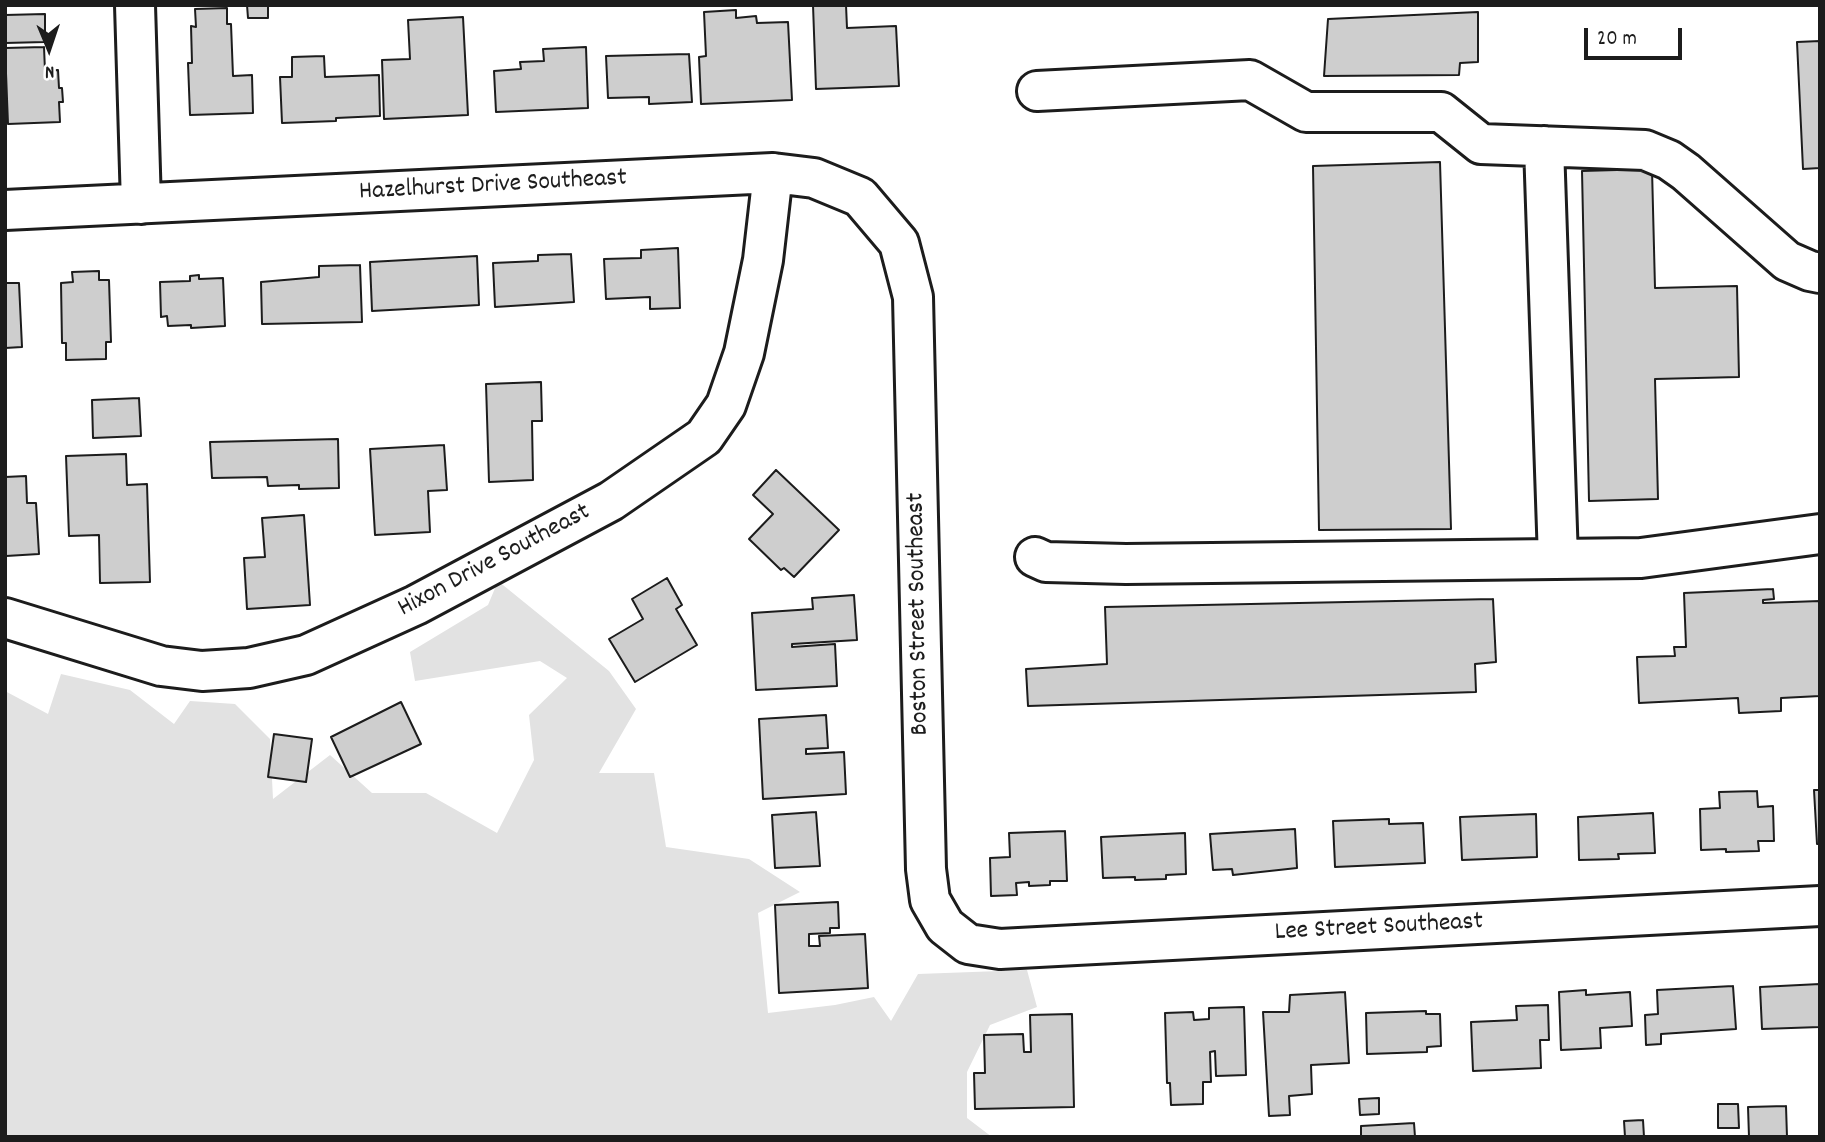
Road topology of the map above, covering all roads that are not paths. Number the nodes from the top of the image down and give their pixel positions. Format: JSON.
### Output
{"nodes":[{"id":1,"x":135,"y":5,"type":"edge"},
{"id":2,"x":1037,"y":91,"type":"dead end"},
{"id":3,"x":1544,"y":146,"type":"junction"},
{"id":4,"x":773,"y":173,"type":"junction"},
{"id":5,"x":141,"y":204,"type":"junction"},
{"id":6,"x":5,"y":210,"type":"edge"},
{"id":7,"x":1820,"y":273,"type":"edge"},
{"id":8,"x":913,"y":297,"type":"joint"},
{"id":9,"x":1820,"y":534,"type":"edge"},
{"id":10,"x":1035,"y":557,"type":"dead end"},
{"id":11,"x":1559,"y":559,"type":"junction"},
{"id":12,"x":5,"y":618,"type":"edge"},
{"id":13,"x":1820,"y":906,"type":"edge"},
{"id":14,"x":945,"y":926,"type":"joint"}],
"edges":[{"from":1,"to":5,"type":"street"},
{"from":2,"to":3,"type":"street"},
{"from":3,"to":7,"type":"street"},
{"from":3,"to":11,"type":"street"},
{"from":4,"to":5,"type":"street","name":"Hazelhurst Drive Southeast"},
{"from":4,"to":8,"type":"street","name":"Hazelhurst Drive Southeast"},
{"from":4,"to":12,"type":"street","name":"Hixon Drive Southeast"},
{"from":5,"to":6,"type":"street","name":"Hazelhurst Drive Southeast"},
{"from":8,"to":14,"type":"street","name":"Boston Street Southeast"},
{"from":9,"to":11,"type":"street"},
{"from":10,"to":11,"type":"street"},
{"from":13,"to":14,"type":"street","name":"Lee Street Southeast"}]}
